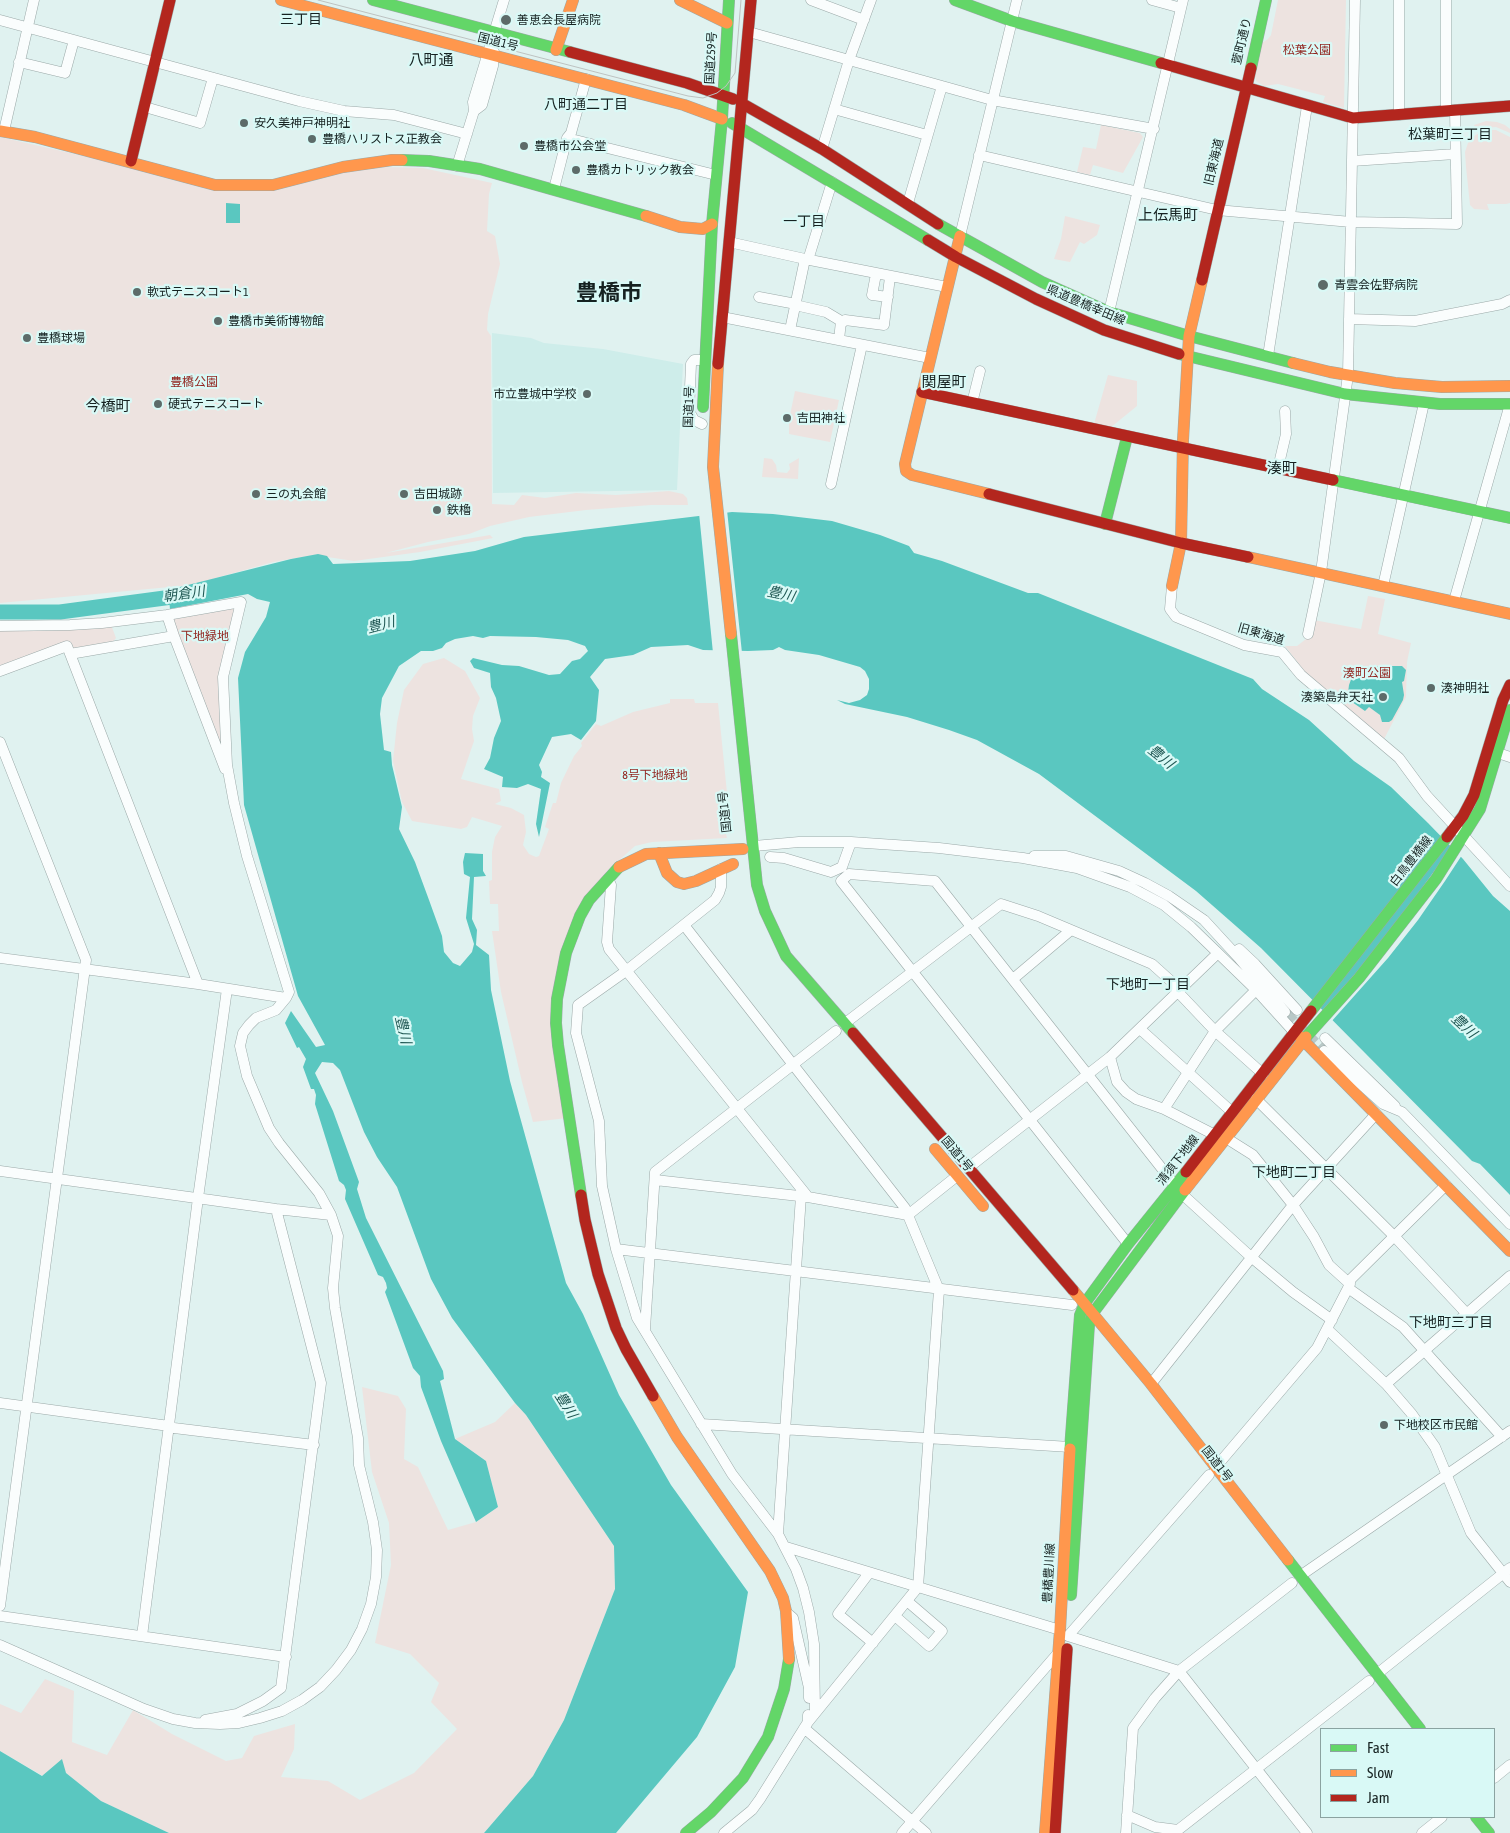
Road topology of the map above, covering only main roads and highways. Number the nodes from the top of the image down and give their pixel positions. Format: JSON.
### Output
{"nodes":[{"id":1,"x":170,"y":0,"type":"edge"},
{"id":2,"x":281,"y":0,"type":"edge"},
{"id":3,"x":373,"y":0,"type":"edge"},
{"id":4,"x":573,"y":0,"type":"edge"},
{"id":5,"x":680,"y":0,"type":"edge"},
{"id":6,"x":729,"y":0,"type":"edge"},
{"id":7,"x":751,"y":0,"type":"edge"},
{"id":8,"x":955,"y":0,"type":"edge"},
{"id":9,"x":1266,"y":0,"type":"edge"},
{"id":10,"x":727,"y":23,"type":"junction"},
{"id":11,"x":556,"y":50,"type":"junction"},
{"id":12,"x":1245,"y":88,"type":"junction"},
{"id":13,"x":723,"y":95,"type":"junction"},
{"id":14,"x":743,"y":104,"type":"junction"},
{"id":15,"x":1510,"y":106,"type":"edge"},
{"id":16,"x":722,"y":119,"type":"junction"},
{"id":17,"x":739,"y":126,"type":"junction"},
{"id":18,"x":2,"y":131,"type":"edge"},
{"id":19,"x":131,"y":161,"type":"junction"},
{"id":20,"x":712,"y":224,"type":"junction"},
{"id":21,"x":960,"y":236,"type":"junction"},
{"id":22,"x":956,"y":257,"type":"junction"},
{"id":23,"x":1189,"y":336,"type":"junction"},
{"id":24,"x":1186,"y":356,"type":"junction"},
{"id":25,"x":1510,"y":386,"type":"edge"},
{"id":26,"x":922,"y":392,"type":"junction"},
{"id":27,"x":1510,"y":404,"type":"edge"},
{"id":28,"x":702,"y":429,"type":"dead end"},
{"id":29,"x":1127,"y":436,"type":"junction"},
{"id":30,"x":1183,"y":448,"type":"junction"},
{"id":31,"x":702,"y":452,"type":"dead end"},
{"id":32,"x":710,"y":493,"type":"junction"},
{"id":33,"x":1510,"y":518,"type":"edge"},
{"id":34,"x":1105,"y":524,"type":"junction"},
{"id":35,"x":1181,"y":543,"type":"junction"},
{"id":36,"x":1172,"y":586,"type":"road end"},
{"id":37,"x":1510,"y":614,"type":"edge"},
{"id":38,"x":1510,"y":685,"type":"edge"},
{"id":39,"x":1510,"y":710,"type":"edge"},
{"id":40,"x":748,"y":842,"type":"junction"},
{"id":41,"x":659,"y":853,"type":"junction"},
{"id":42,"x":732,"y":864,"type":"dead end"},
{"id":43,"x":1298,"y":1036,"type":"junction"},
{"id":44,"x":1220,"y":1136,"type":"junction"},
{"id":45,"x":925,"y":1138,"type":"dead end"},
{"id":46,"x":1178,"y":1190,"type":"junction"},
{"id":47,"x":989,"y":1212,"type":"dead end"},
{"id":48,"x":1510,"y":1251,"type":"edge"},
{"id":49,"x":1046,"y":1276,"type":"dead end"},
{"id":50,"x":1085,"y":1303,"type":"junction"},
{"id":51,"x":1092,"y":1313,"type":"junction"},
{"id":52,"x":1080,"y":1316,"type":"junction"},
{"id":53,"x":1089,"y":1325,"type":"junction"},
{"id":54,"x":1137,"y":1385,"type":"dead end"},
{"id":55,"x":1161,"y":1416,"type":"dead end"},
{"id":56,"x":1212,"y":1472,"type":"junction"},
{"id":57,"x":1064,"y":1633,"type":"junction"},
{"id":58,"x":1373,"y":1677,"type":"junction"},
{"id":59,"x":1406,"y":1728,"type":"edge"},
{"id":60,"x":1419,"y":1728,"type":"edge"},
{"id":61,"x":1477,"y":1818,"type":"edge"},
{"id":62,"x":1490,"y":1818,"type":"edge"},
{"id":63,"x":686,"y":1833,"type":"edge"},
{"id":64,"x":1045,"y":1833,"type":"edge"},
{"id":65,"x":1055,"y":1833,"type":"edge"},
{"id":66,"x":1489,"y":1833,"type":"edge"},
{"id":67,"x":1502,"y":1833,"type":"edge"}],
"edges":[{"from":1,"to":19,"type":"main road"},
{"from":2,"to":16,"type":"main road","name":"国道1号"},
{"from":3,"to":11,"type":"main road","name":"国道1号"},
{"from":4,"to":11,"type":"main road"},
{"from":5,"to":10,"type":"main road"},
{"from":6,"to":10,"type":"main road","name":"国道259号"},
{"from":7,"to":14,"type":"main road"},
{"from":8,"to":12,"type":"main road"},
{"from":9,"to":12,"type":"main road","name":"萱町通り"},
{"from":10,"to":13,"type":"main road","name":"国道259号"},
{"from":11,"to":13,"type":"main road","name":"国道1号"},
{"from":12,"to":15,"type":"main road"},
{"from":12,"to":23,"type":"main road","name":"旧東海道"},
{"from":13,"to":14,"type":"main road","name":"国道1号"},
{"from":13,"to":16,"type":"main road","name":"国道259号"},
{"from":14,"to":17,"type":"main road","name":"国道1号"},
{"from":14,"to":21,"type":"main road","name":"県道豊橋幸田線"},
{"from":16,"to":17,"type":"main road","name":"県道豊橋幸田線"},
{"from":16,"to":20,"type":"main road","name":"国道1号"},
{"from":17,"to":22,"type":"main road","name":"県道豊橋幸田線"},
{"from":17,"to":32,"type":"main road","name":"国道1号"},
{"from":18,"to":19,"type":"main road"},
{"from":19,"to":20,"type":"main road"},
{"from":20,"to":28,"type":"main road","name":"国道1号"},
{"from":21,"to":22,"type":"main road"},
{"from":21,"to":23,"type":"main road","name":"県道豊橋幸田線"},
{"from":22,"to":24,"type":"main road","name":"県道豊橋幸田線"},
{"from":22,"to":26,"type":"main road"},
{"from":23,"to":24,"type":"main road","name":"旧東海道"},
{"from":23,"to":25,"type":"main road","name":"県道豊橋幸田線"},
{"from":24,"to":27,"type":"main road","name":"県道豊橋幸田線"},
{"from":24,"to":30,"type":"main road","name":"旧東海道"},
{"from":26,"to":29,"type":"main road"},
{"from":26,"to":34,"type":"main road"},
{"from":29,"to":30,"type":"main road"},
{"from":29,"to":34,"type":"main road"},
{"from":30,"to":33,"type":"main road"},
{"from":30,"to":35,"type":"main road","name":"旧東海道"},
{"from":31,"to":32,"type":"main road","name":"国道1号"},
{"from":32,"to":40,"type":"main road","name":"国道1号"},
{"from":34,"to":35,"type":"main road"},
{"from":35,"to":36,"type":"main road","name":"旧東海道"},
{"from":35,"to":37,"type":"main road"},
{"from":38,"to":43,"type":"main road","name":"白鳥豊橋線"},
{"from":39,"to":43,"type":"main road"},
{"from":40,"to":41,"type":"main road"},
{"from":40,"to":50,"type":"main road","name":"国道1号"},
{"from":41,"to":42,"type":"main road"},
{"from":41,"to":63,"type":"main road"},
{"from":43,"to":44,"type":"main road","name":"清須下地線"},
{"from":43,"to":44,"type":"main road","name":"清須下地線"},
{"from":43,"to":48,"type":"main road"},
{"from":44,"to":46,"type":"main road","name":"清須下地線"},
{"from":45,"to":47,"type":"main road","name":"国道1号"},
{"from":46,"to":50,"type":"main road","name":"清須下地線"},
{"from":46,"to":51,"type":"main road","name":"清須下地線"},
{"from":49,"to":52,"type":"main road"},
{"from":50,"to":51,"type":"main road","name":"国道1号"},
{"from":50,"to":52,"type":"main road","name":"清須下地線"},
{"from":51,"to":53,"type":"main road","name":"清須下地線"},
{"from":51,"to":56,"type":"main road","name":"国道1号"},
{"from":52,"to":53,"type":"main road"},
{"from":52,"to":57,"type":"main road","name":"豊橋豊川線"},
{"from":53,"to":54,"type":"main road"},
{"from":53,"to":57,"type":"main road","name":"豊橋豊川線"},
{"from":55,"to":56,"type":"main road","name":"国道1号"},
{"from":56,"to":58,"type":"main road","name":"国道1号"},
{"from":57,"to":64,"type":"main road","name":"豊橋豊川線"},
{"from":57,"to":65,"type":"main road","name":"豊橋豊川線"},
{"from":58,"to":59,"type":"main road","name":"国道1号"},
{"from":58,"to":60,"type":"main road","name":"国道1号"},
{"from":61,"to":66,"type":"main road"},
{"from":62,"to":67,"type":"main road"}]}
